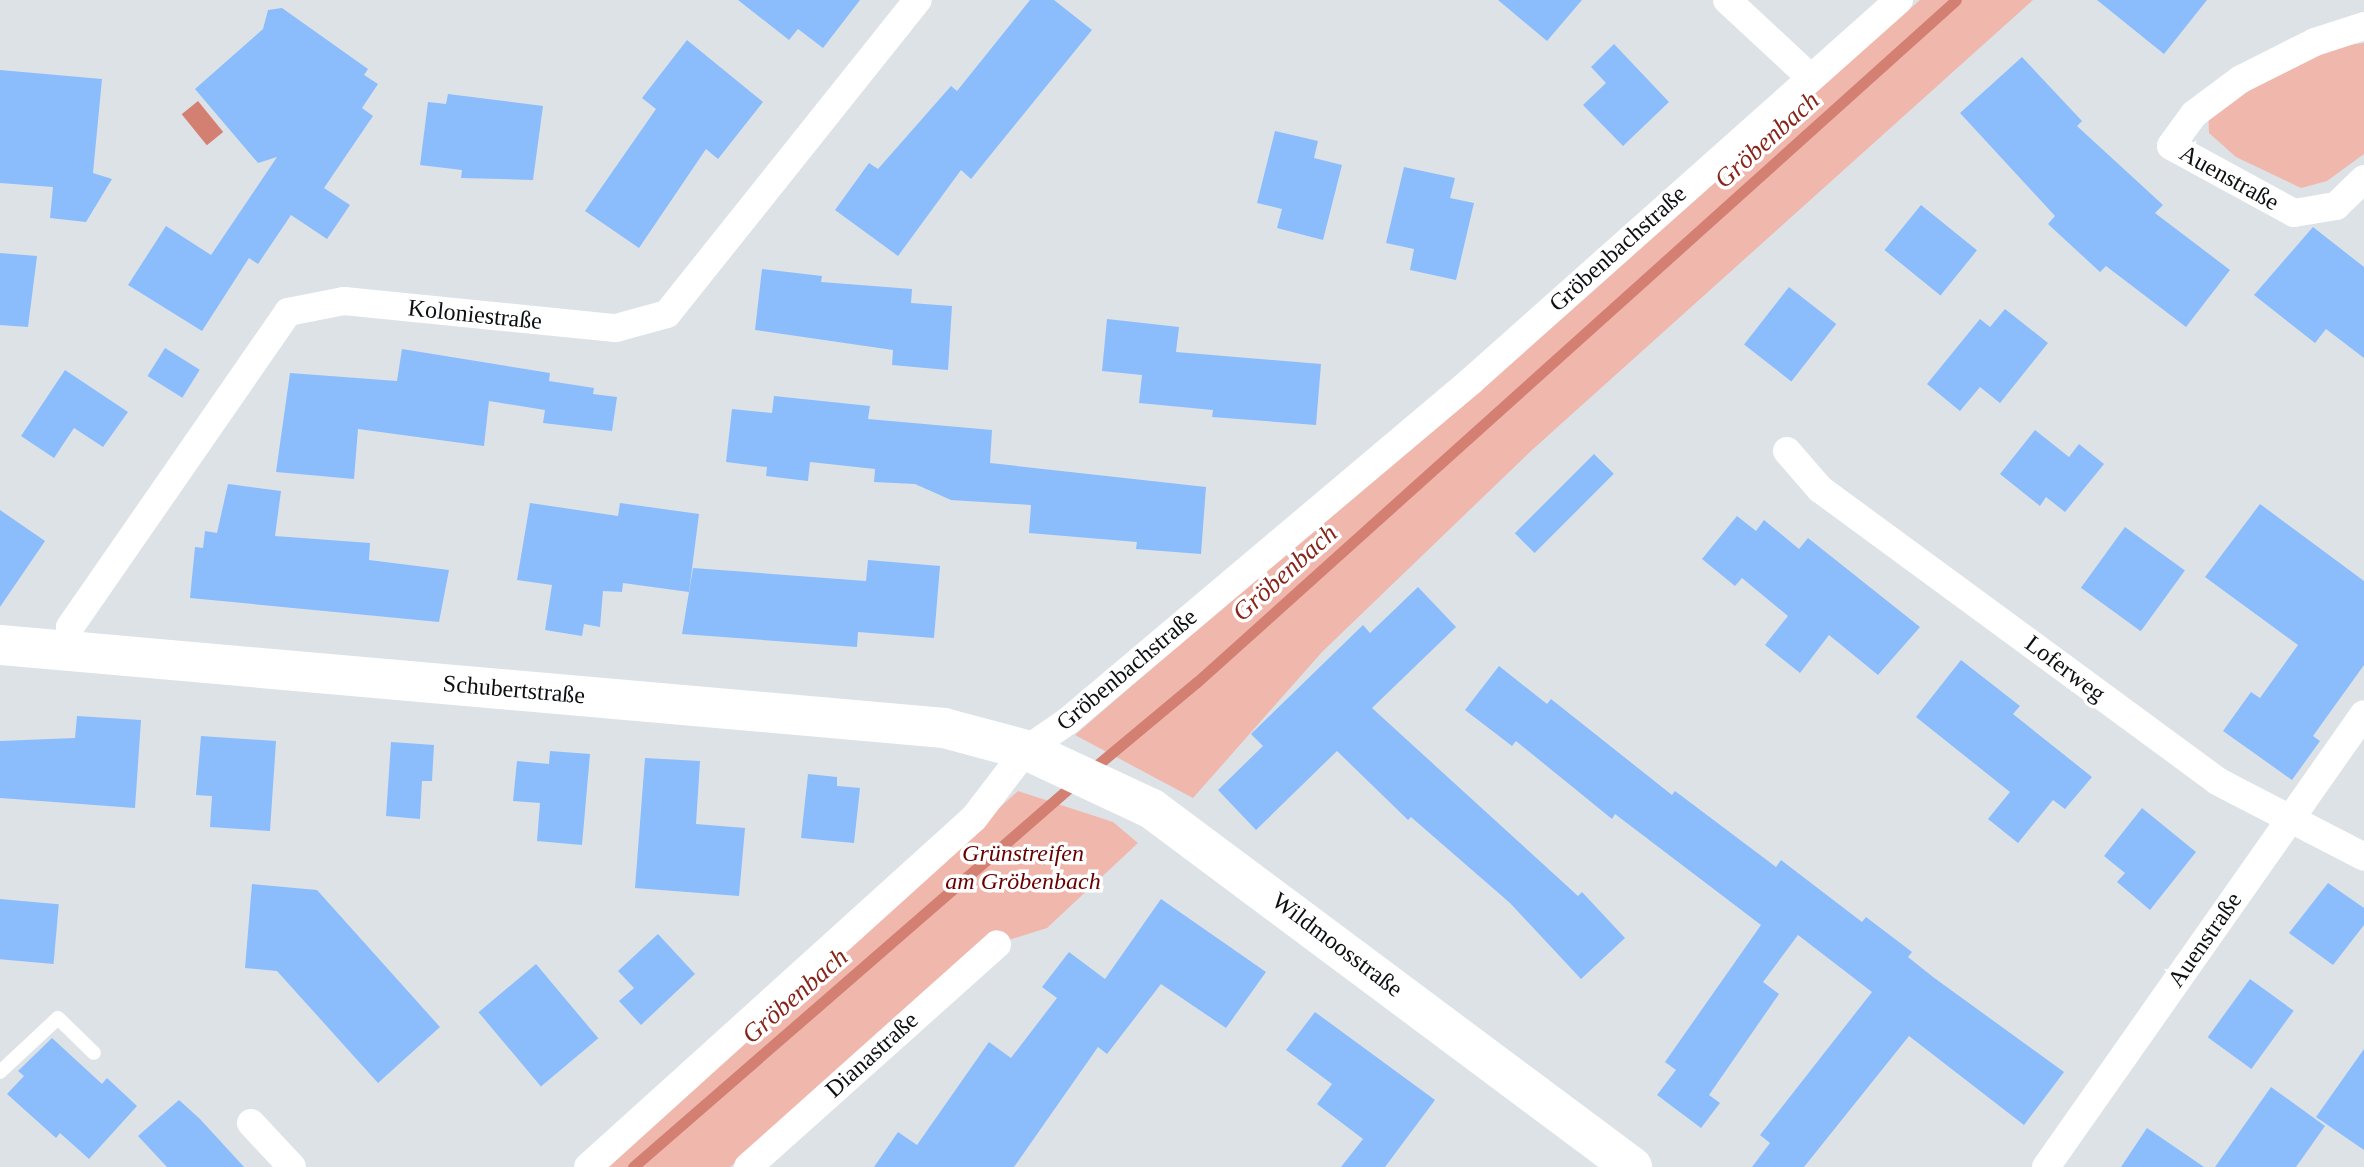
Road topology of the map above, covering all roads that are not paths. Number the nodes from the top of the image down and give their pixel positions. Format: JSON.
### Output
{"nodes":[{"id":1,"x":918,"y":0,"type":"edge"},
{"id":2,"x":1727,"y":0,"type":"edge"},
{"id":3,"x":1899,"y":0,"type":"edge"},
{"id":4,"x":2364,"y":26,"type":"edge"},
{"id":5,"x":1810,"y":77,"type":"junction"},
{"id":6,"x":2364,"y":179,"type":"edge"},
{"id":7,"x":1787,"y":451,"type":"dead end"},
{"id":8,"x":0,"y":645,"type":"edge"},
{"id":9,"x":68,"y":651,"type":"junction"},
{"id":10,"x":2364,"y":714,"type":"edge"},
{"id":11,"x":1026,"y":750,"type":"junction"},
{"id":12,"x":2290,"y":819,"type":"junction"},
{"id":13,"x":2364,"y":857,"type":"edge"},
{"id":14,"x":997,"y":944,"type":"dead end"},
{"id":15,"x":94,"y":1053,"type":"dead end"},
{"id":16,"x":0,"y":1072,"type":"edge"},
{"id":17,"x":251,"y":1123,"type":"dead end"},
{"id":18,"x":292,"y":1167,"type":"edge"},
{"id":19,"x":588,"y":1167,"type":"edge"},
{"id":20,"x":748,"y":1167,"type":"edge"},
{"id":21,"x":1632,"y":1167,"type":"edge"},
{"id":22,"x":2046,"y":1167,"type":"edge"}],
"edges":[{"from":1,"to":9,"type":"street","name":"Koloniestraße"},
{"from":2,"to":5,"type":"street"},
{"from":3,"to":5,"type":"street","name":"Gröbenbachstraße"},
{"from":4,"to":6,"type":"street","name":"Auenstraße"},
{"from":5,"to":11,"type":"street","name":"Gröbenbachstraße"},
{"from":7,"to":12,"type":"street","name":"Loferweg"},
{"from":8,"to":9,"type":"street","name":"Schubertstraße"},
{"from":9,"to":11,"type":"street","name":"Schubertstraße"},
{"from":10,"to":12,"type":"street","name":"Auenstraße"},
{"from":11,"to":19,"type":"street","name":"Gröbenbachstraße"},
{"from":11,"to":21,"type":"street","name":"Wildmoosstraße"},
{"from":12,"to":13,"type":"street","name":"Loferweg"},
{"from":12,"to":22,"type":"street","name":"Auenstraße"},
{"from":14,"to":20,"type":"street","name":"Dianastraße"},
{"from":15,"to":16,"type":"lane"},
{"from":17,"to":18,"type":"street"}]}
